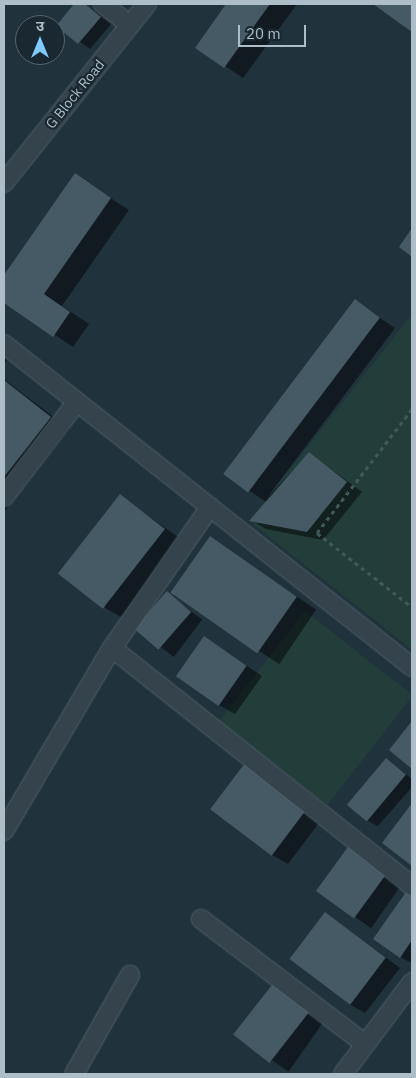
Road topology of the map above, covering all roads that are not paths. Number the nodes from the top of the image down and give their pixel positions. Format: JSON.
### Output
{"nodes":[{"id":1,"x":103,"y":4,"type":"edge"},
{"id":2,"x":147,"y":4,"type":"edge"},
{"id":3,"x":130,"y":25,"type":"junction"},
{"id":4,"x":4,"y":183,"type":"edge"},
{"id":5,"x":4,"y":344,"type":"edge"},
{"id":6,"x":77,"y":402,"type":"junction"},
{"id":7,"x":4,"y":497,"type":"edge"},
{"id":8,"x":210,"y":507,"type":"junction"},
{"id":9,"x":112,"y":648,"type":"junction"},
{"id":10,"x":412,"y":667,"type":"edge"},
{"id":11,"x":4,"y":831,"type":"edge"},
{"id":12,"x":412,"y":886,"type":"edge"},
{"id":13,"x":201,"y":919,"type":"dead end"},
{"id":14,"x":130,"y":975,"type":"dead end"},
{"id":15,"x":412,"y":982,"type":"edge"},
{"id":16,"x":364,"y":1043,"type":"junction"},
{"id":17,"x":74,"y":1074,"type":"edge"},
{"id":18,"x":343,"y":1074,"type":"edge"}],
"edges":[{"from":1,"to":3,"type":"street"},
{"from":2,"to":3,"type":"street","name":"G Block Road"},
{"from":3,"to":4,"type":"street","name":"G Block Road"},
{"from":5,"to":6,"type":"street"},
{"from":6,"to":7,"type":"street"},
{"from":6,"to":8,"type":"street"},
{"from":8,"to":9,"type":"street"},
{"from":8,"to":10,"type":"street"},
{"from":9,"to":11,"type":"street"},
{"from":9,"to":12,"type":"street"},
{"from":13,"to":16,"type":"street"},
{"from":14,"to":17,"type":"street"},
{"from":15,"to":16,"type":"street"},
{"from":16,"to":18,"type":"street"}]}
